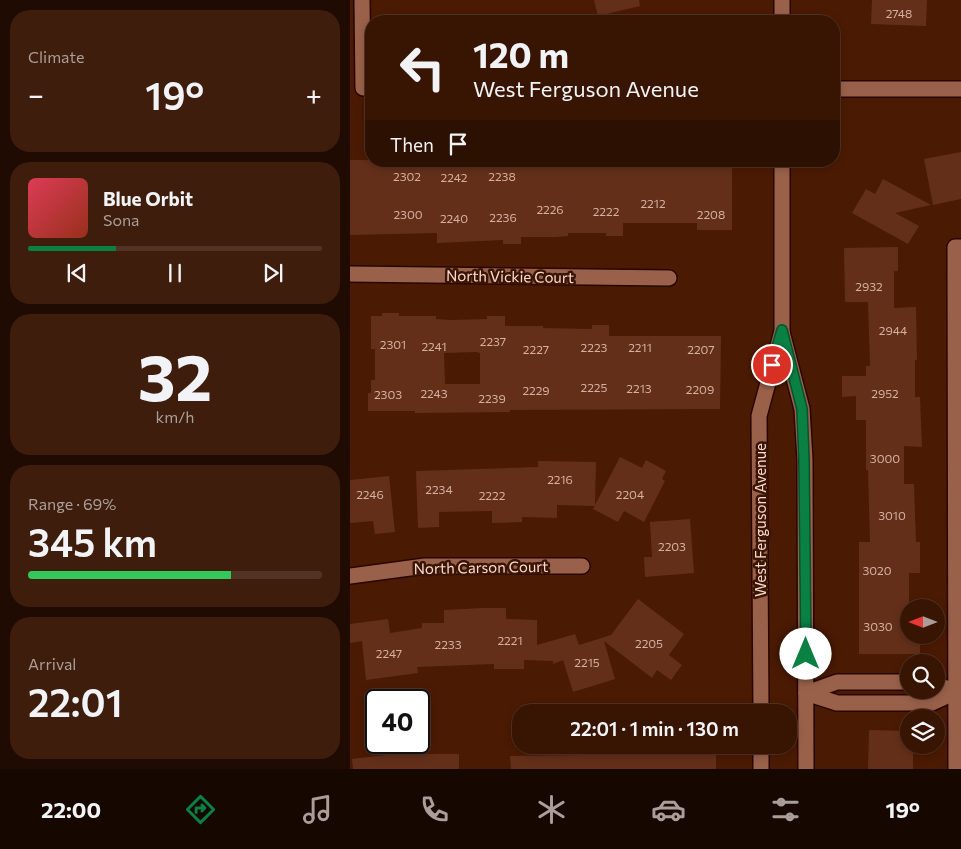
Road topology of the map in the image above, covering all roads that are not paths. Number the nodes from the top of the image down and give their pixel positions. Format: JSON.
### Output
{"nodes":[{"id":1,"x":362,"y":0,"type":"edge"},
{"id":2,"x":782,"y":0,"type":"edge"},
{"id":3,"x":782,"y":15,"type":"edge"},
{"id":4,"x":361,"y":88,"type":"edge"},
{"id":5,"x":840,"y":89,"type":"edge"},
{"id":6,"x":961,"y":89,"type":"edge"},
{"id":7,"x":782,"y":167,"type":"edge"},
{"id":8,"x":958,"y":247,"type":"edge"},
{"id":9,"x":350,"y":274,"type":"edge"},
{"id":10,"x":669,"y":278,"type":"dead end"},
{"id":11,"x":782,"y":330,"type":"junction"},
{"id":12,"x":582,"y":566,"type":"dead end"},
{"id":13,"x":350,"y":576,"type":"edge"},
{"id":14,"x":900,"y":682,"type":"edge"},
{"id":15,"x":945,"y":688,"type":"edge"},
{"id":16,"x":956,"y":692,"type":"junction"},
{"id":17,"x":806,"y":693,"type":"junction"},
{"id":18,"x":761,"y":704,"type":"edge"},
{"id":19,"x":761,"y":754,"type":"edge"},
{"id":20,"x":761,"y":769,"type":"edge"},
{"id":21,"x":806,"y":769,"type":"edge"},
{"id":22,"x":956,"y":769,"type":"edge"}],
"edges":[{"from":1,"to":4,"type":"street"},
{"from":2,"to":3,"type":"street"},
{"from":5,"to":6,"type":"street"},
{"from":7,"to":11,"type":"street","name":"West Ferguson Avenue"},
{"from":8,"to":16,"type":"street"},
{"from":9,"to":10,"type":"street","name":"North Vickie Court"},
{"from":11,"to":17,"type":"street","name":"West Ferguson Avenue"},
{"from":11,"to":18,"type":"street","name":"West Ferguson Avenue"},
{"from":12,"to":13,"type":"street","name":"North Carson Court"},
{"from":14,"to":17,"type":"street"},
{"from":15,"to":16,"type":"street"},
{"from":16,"to":17,"type":"street"},
{"from":16,"to":22,"type":"street"},
{"from":17,"to":21,"type":"street","name":"West Ferguson Avenue"},
{"from":19,"to":20,"type":"street"}]}
